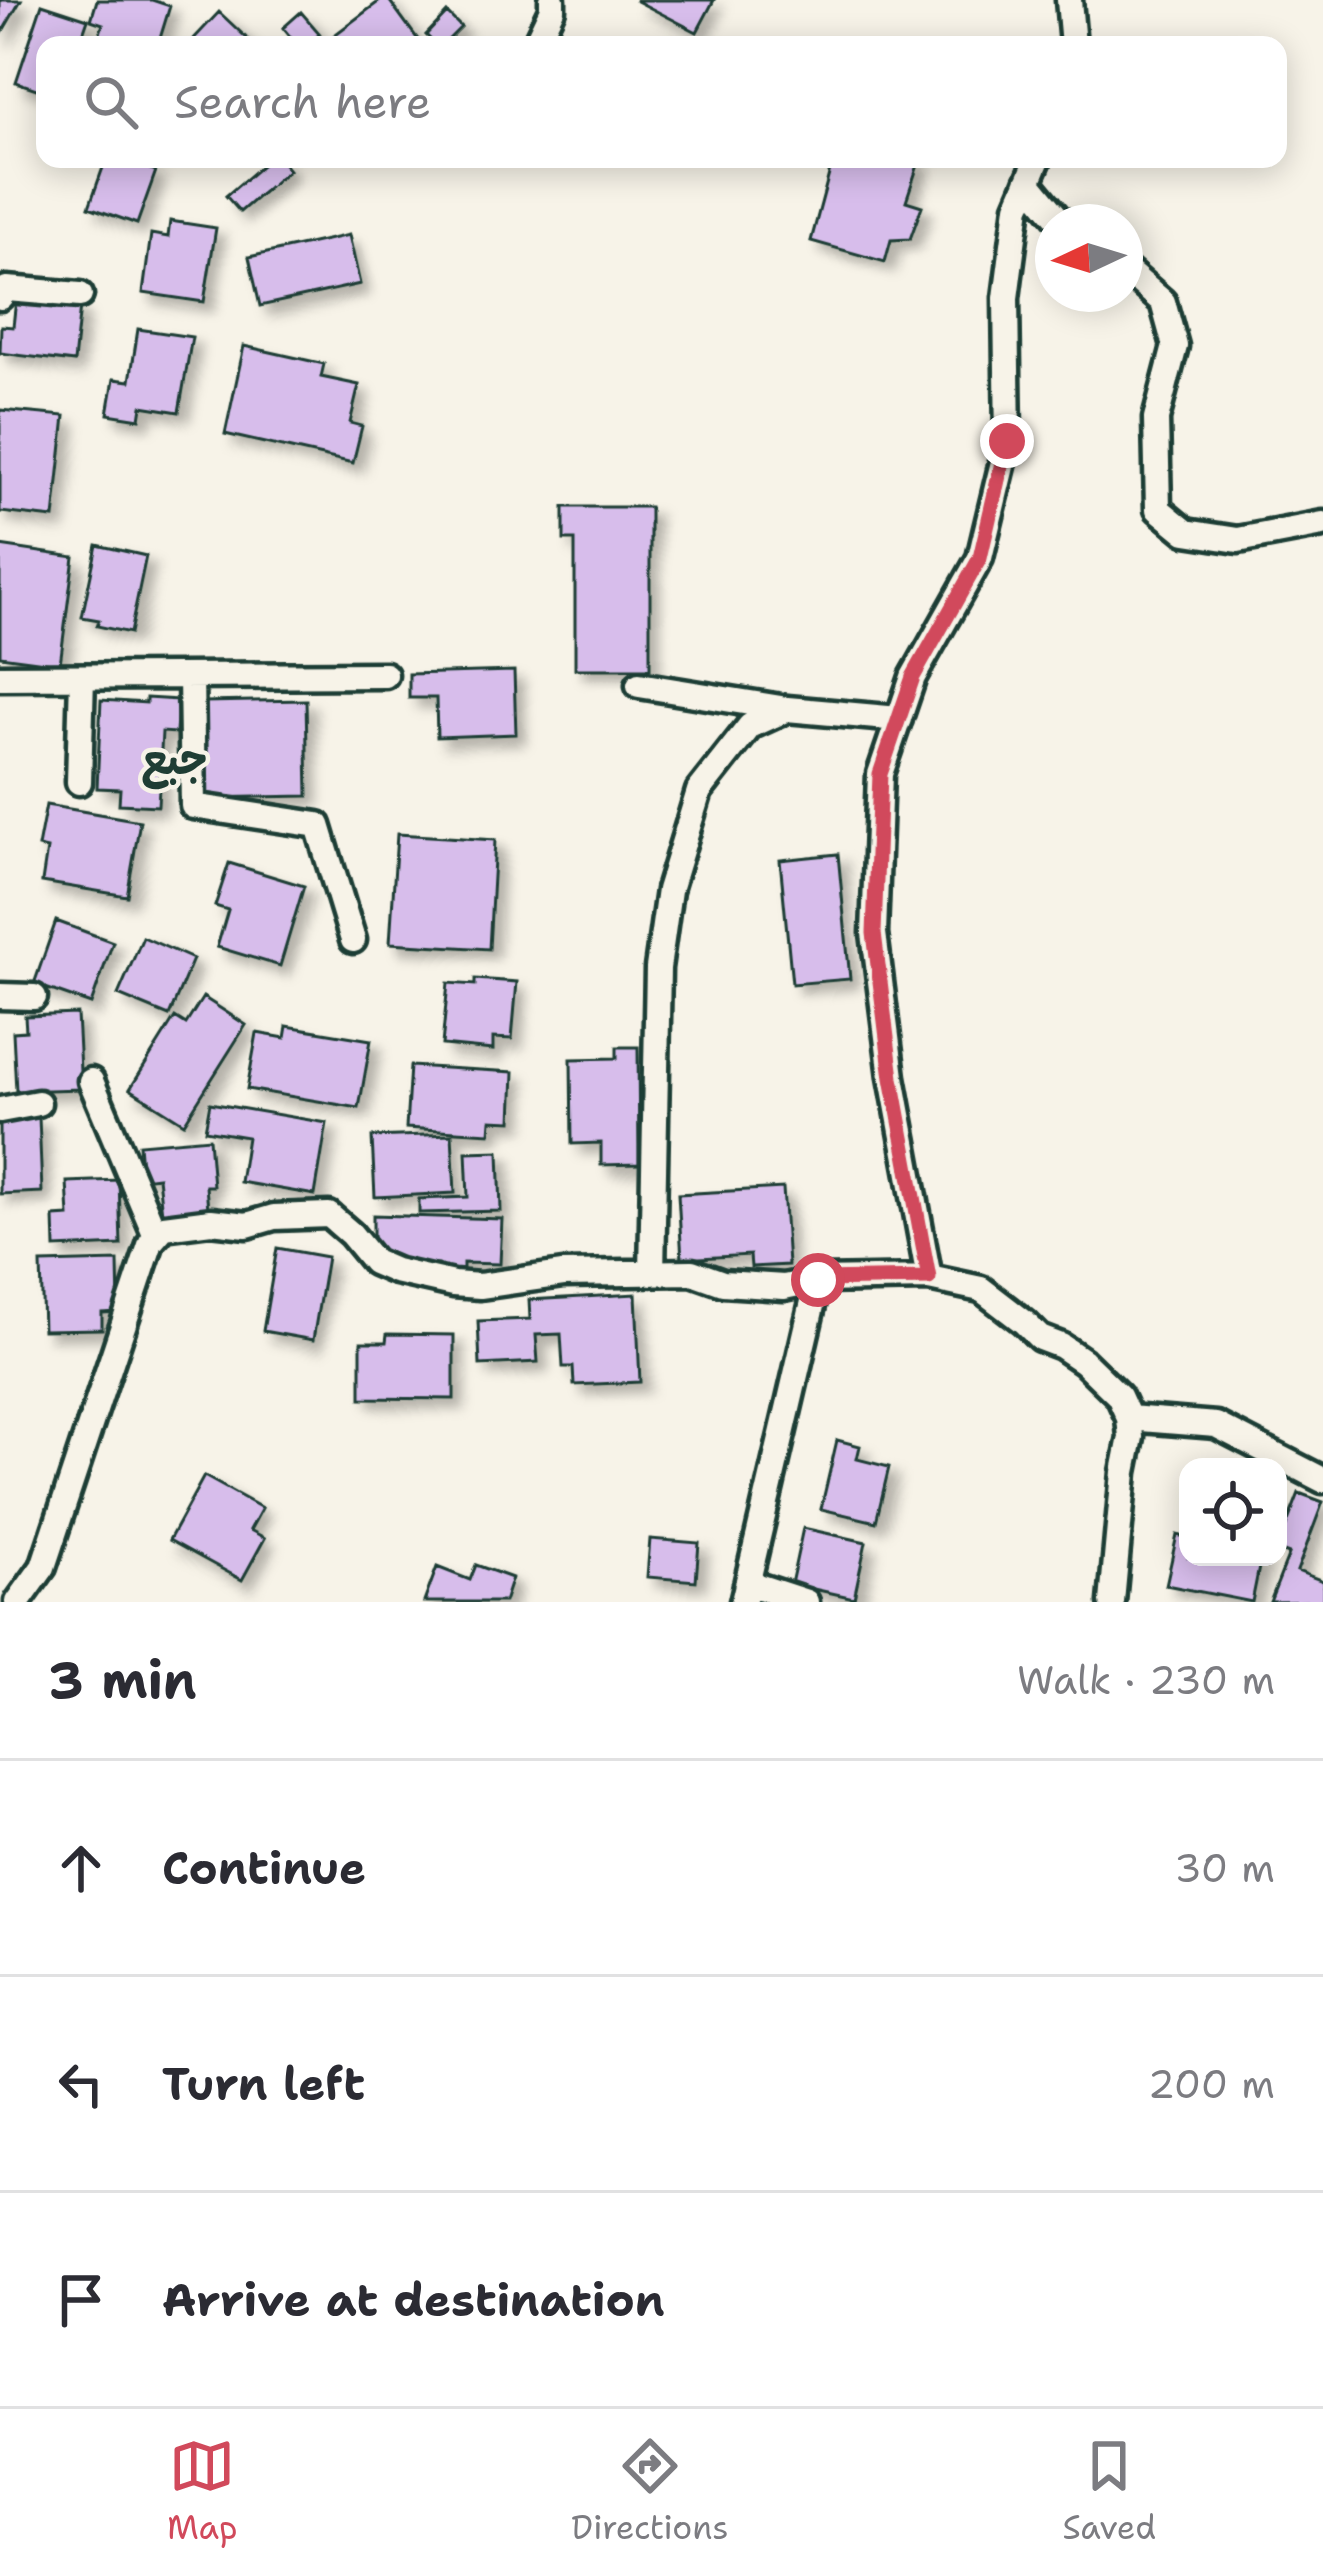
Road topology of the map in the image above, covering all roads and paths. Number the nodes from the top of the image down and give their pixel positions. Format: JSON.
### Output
{"nodes":[{"id":1,"x":1069,"y":0,"type":"edge"},
{"id":2,"x":553,"y":3,"type":"edge"},
{"id":3,"x":539,"y":36,"type":"edge"},
{"id":4,"x":1072,"y":36,"type":"edge"},
{"id":5,"x":1033,"y":170,"type":"edge"},
{"id":6,"x":1051,"y":204,"type":"edge"},
{"id":7,"x":1143,"y":285,"type":"edge"},
{"id":8,"x":80,"y":295,"type":"dead end"},
{"id":9,"x":0,"y":297,"type":"edge"},
{"id":10,"x":1323,"y":524,"type":"edge"},
{"id":11,"x":191,"y":676,"type":"junction"},
{"id":12,"x":385,"y":676,"type":"dead end"},
{"id":13,"x":0,"y":677,"type":"edge"},
{"id":14,"x":82,"y":677,"type":"junction"},
{"id":15,"x":639,"y":685,"type":"dead end"},
{"id":16,"x":787,"y":709,"type":"junction"},
{"id":17,"x":899,"y":719,"type":"junction"},
{"id":18,"x":79,"y":782,"type":"dead end"},
{"id":19,"x":353,"y":940,"type":"dead end"},
{"id":20,"x":0,"y":996,"type":"edge"},
{"id":21,"x":34,"y":997,"type":"dead end"},
{"id":22,"x":91,"y":1081,"type":"dead end"},
{"id":23,"x":38,"y":1103,"type":"dead end"},
{"id":24,"x":0,"y":1110,"type":"edge"},
{"id":25,"x":156,"y":1236,"type":"junction"},
{"id":26,"x":652,"y":1273,"type":"junction"},
{"id":27,"x":929,"y":1278,"type":"junction"},
{"id":28,"x":818,"y":1280,"type":"junction"},
{"id":29,"x":1129,"y":1418,"type":"junction"},
{"id":30,"x":1323,"y":1480,"type":"edge"},
{"id":31,"x":746,"y":1593,"type":"edge"},
{"id":32,"x":18,"y":1602,"type":"edge"},
{"id":33,"x":806,"y":1602,"type":"edge"},
{"id":34,"x":1112,"y":1602,"type":"edge"}],
"edges":[{"from":1,"to":4,"type":"street"},
{"from":2,"to":3,"type":"street"},
{"from":5,"to":6,"type":"street"},
{"from":5,"to":17,"type":"street"},
{"from":7,"to":10,"type":"street"},
{"from":8,"to":9,"type":"street"},
{"from":11,"to":12,"type":"street"},
{"from":11,"to":14,"type":"street"},
{"from":11,"to":19,"type":"street"},
{"from":13,"to":14,"type":"street"},
{"from":14,"to":18,"type":"street"},
{"from":15,"to":16,"type":"street"},
{"from":16,"to":17,"type":"street"},
{"from":16,"to":26,"type":"street"},
{"from":17,"to":27,"type":"street"},
{"from":20,"to":21,"type":"street"},
{"from":22,"to":25,"type":"street"},
{"from":23,"to":24,"type":"street"},
{"from":25,"to":26,"type":"street"},
{"from":25,"to":32,"type":"street"},
{"from":26,"to":28,"type":"street"},
{"from":27,"to":28,"type":"street"},
{"from":27,"to":29,"type":"street"},
{"from":28,"to":31,"type":"street"},
{"from":29,"to":30,"type":"street"},
{"from":29,"to":34,"type":"street"},
{"from":31,"to":33,"type":"street"}]}
